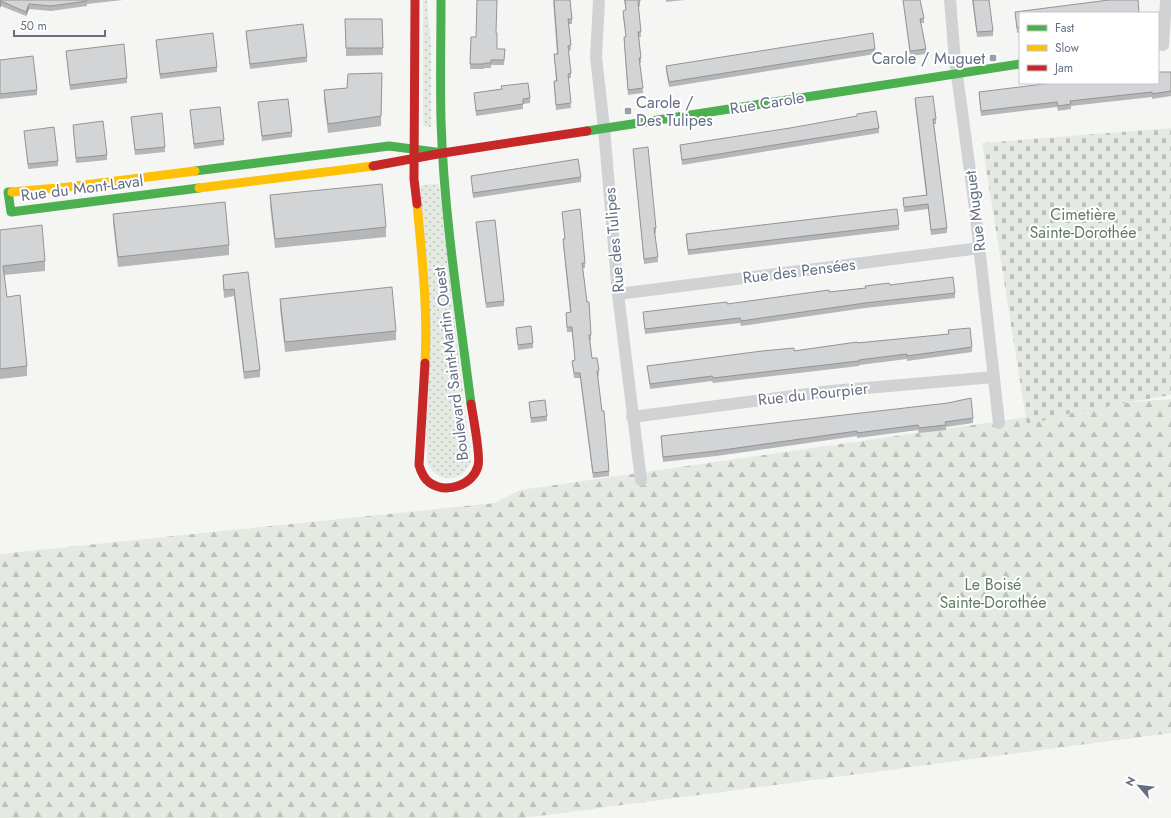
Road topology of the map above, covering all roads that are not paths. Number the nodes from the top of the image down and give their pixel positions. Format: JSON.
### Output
{"nodes":[{"id":1,"x":414,"y":0,"type":"edge"},
{"id":2,"x":441,"y":0,"type":"edge"},
{"id":3,"x":598,"y":0,"type":"edge"},
{"id":4,"x":950,"y":0,"type":"edge"},
{"id":5,"x":1166,"y":0,"type":"edge"},
{"id":6,"x":1164,"y":45,"type":"edge"},
{"id":7,"x":1019,"y":64,"type":"edge"},
{"id":8,"x":957,"y":73,"type":"junction"},
{"id":9,"x":604,"y":128,"type":"junction"},
{"id":10,"x":415,"y":150,"type":"junction"},
{"id":11,"x":443,"y":153,"type":"junction"},
{"id":12,"x":414,"y":159,"type":"junction"},
{"id":13,"x":980,"y":248,"type":"junction"},
{"id":14,"x":618,"y":294,"type":"junction"},
{"id":15,"x":994,"y":377,"type":"junction"},
{"id":16,"x":632,"y":416,"type":"junction"},
{"id":17,"x":999,"y":423,"type":"dead end"},
{"id":18,"x":641,"y":480,"type":"dead end"}],
"edges":[{"from":1,"to":10,"type":"street","name":"Boulevard Saint-Martin Ouest"},
{"from":2,"to":11,"type":"street","name":"Boulevard Saint-Martin Ouest"},
{"from":3,"to":9,"type":"street","name":"Rue des Tulipes"},
{"from":4,"to":8,"type":"street","name":"Rue Muguet"},
{"from":5,"to":6,"type":"street"},
{"from":7,"to":8,"type":"street","name":"Rue Carole"},
{"from":8,"to":9,"type":"street","name":"Rue Carole"},
{"from":8,"to":13,"type":"street","name":"Rue Muguet"},
{"from":9,"to":11,"type":"street","name":"Rue Carole"},
{"from":9,"to":14,"type":"street","name":"Rue des Tulipes"},
{"from":10,"to":11,"type":"street","name":"Rue Carole"},
{"from":10,"to":12,"type":"street","name":"Boulevard Saint-Martin Ouest"},
{"from":10,"to":12,"type":"street","name":"Rue du Mont-Laval"},
{"from":11,"to":12,"type":"street","name":"Rue Carole"},
{"from":11,"to":12,"type":"street","name":"Boulevard Saint-Martin Ouest"},
{"from":13,"to":14,"type":"street","name":"Rue des Pensées"},
{"from":13,"to":15,"type":"street","name":"Rue Muguet"},
{"from":14,"to":16,"type":"street","name":"Rue des Tulipes"},
{"from":15,"to":16,"type":"street","name":"Rue du Pourpier"},
{"from":15,"to":17,"type":"street","name":"Rue Muguet"},
{"from":16,"to":18,"type":"street","name":"Rue des Tulipes"}]}
